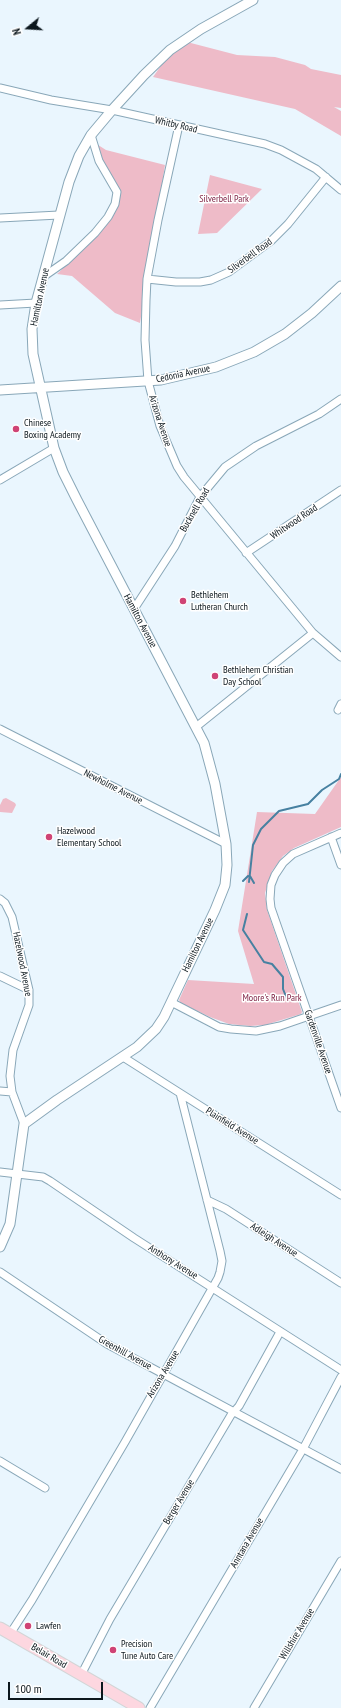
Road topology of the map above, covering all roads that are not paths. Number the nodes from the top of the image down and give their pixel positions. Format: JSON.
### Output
{"nodes":[{"id":1,"x":253,"y":0,"type":"edge"},
{"id":2,"x":0,"y":88,"type":"edge"},
{"id":3,"x":112,"y":110,"type":"junction"},
{"id":4,"x":179,"y":125,"type":"junction"},
{"id":5,"x":91,"y":135,"type":"junction"},
{"id":6,"x":326,"y":177,"type":"junction"},
{"id":7,"x":341,"y":190,"type":"edge"},
{"id":8,"x":59,"y":215,"type":"junction"},
{"id":9,"x":0,"y":218,"type":"edge"},
{"id":10,"x":43,"y":277,"type":"junction"},
{"id":11,"x":147,"y":279,"type":"junction"},
{"id":12,"x":341,"y":286,"type":"edge"},
{"id":13,"x":36,"y":302,"type":"junction"},
{"id":14,"x":0,"y":305,"type":"edge"},
{"id":15,"x":148,"y":381,"type":"junction"},
{"id":16,"x":40,"y":388,"type":"junction"},
{"id":17,"x":0,"y":390,"type":"edge"},
{"id":18,"x":341,"y":399,"type":"edge"},
{"id":19,"x":54,"y":448,"type":"junction"},
{"id":20,"x":0,"y":480,"type":"edge"},
{"id":21,"x":341,"y":490,"type":"edge"},
{"id":22,"x":200,"y":497,"type":"junction"},
{"id":23,"x":246,"y":553,"type":"junction"},
{"id":24,"x":134,"y":608,"type":"junction"},
{"id":25,"x":313,"y":633,"type":"junction"},
{"id":26,"x":341,"y":657,"type":"edge"},
{"id":27,"x":196,"y":727,"type":"junction"},
{"id":28,"x":0,"y":729,"type":"edge"},
{"id":29,"x":341,"y":833,"type":"edge"},
{"id":30,"x":331,"y":837,"type":"junction"},
{"id":31,"x":226,"y":844,"type":"junction"},
{"id":32,"x":341,"y":865,"type":"edge"},
{"id":33,"x":0,"y":899,"type":"edge"},
{"id":34,"x":0,"y":976,"type":"edge"},
{"id":35,"x":29,"y":990,"type":"junction"},
{"id":36,"x":171,"y":1002,"type":"junction"},
{"id":37,"x":341,"y":1005,"type":"edge"},
{"id":38,"x":309,"y":1016,"type":"junction"},
{"id":39,"x":123,"y":1057,"type":"junction"},
{"id":40,"x":0,"y":1091,"type":"edge"},
{"id":41,"x":12,"y":1092,"type":"junction"},
{"id":42,"x":180,"y":1093,"type":"junction"},
{"id":43,"x":341,"y":1108,"type":"edge"},
{"id":44,"x":24,"y":1124,"type":"junction"},
{"id":45,"x":0,"y":1172,"type":"edge"},
{"id":46,"x":16,"y":1174,"type":"junction"},
{"id":47,"x":341,"y":1195,"type":"edge"},
{"id":48,"x":207,"y":1200,"type":"junction"},
{"id":49,"x":0,"y":1247,"type":"edge"},
{"id":50,"x":0,"y":1272,"type":"edge"},
{"id":51,"x":341,"y":1283,"type":"edge"},
{"id":52,"x":213,"y":1287,"type":"junction"},
{"id":53,"x":280,"y":1332,"type":"junction"},
{"id":54,"x":341,"y":1370,"type":"edge"},
{"id":55,"x":163,"y":1375,"type":"junction"},
{"id":56,"x":341,"y":1377,"type":"edge"},
{"id":57,"x":235,"y":1411,"type":"junction"},
{"id":58,"x":303,"y":1448,"type":"junction"},
{"id":59,"x":0,"y":1461,"type":"edge"},
{"id":60,"x":341,"y":1469,"type":"edge"},
{"id":61,"x":45,"y":1488,"type":"dead end"},
{"id":62,"x":341,"y":1561,"type":"edge"},
{"id":63,"x":5,"y":1631,"type":"edge"},
{"id":64,"x":81,"y":1675,"type":"junction"},
{"id":65,"x":132,"y":1706,"type":"edge"},
{"id":66,"x":150,"y":1708,"type":"edge"},
{"id":67,"x":254,"y":1708,"type":"edge"}],
"edges":[{"from":1,"to":3,"type":"street","name":"Hamilton Avenue"},
{"from":2,"to":3,"type":"street","name":"Whitby Road"},
{"from":3,"to":4,"type":"street","name":"Whitby Road"},
{"from":3,"to":5,"type":"street","name":"Hamilton Avenue"},
{"from":4,"to":6,"type":"street","name":"Whitby Road"},
{"from":4,"to":11,"type":"street","name":"Arizona Avenue"},
{"from":5,"to":8,"type":"street","name":"Hamilton Avenue"},
{"from":5,"to":10,"type":"street"},
{"from":6,"to":7,"type":"street","name":"Whitby Road"},
{"from":6,"to":11,"type":"street","name":"Silverbell Road"},
{"from":8,"to":9,"type":"street"},
{"from":8,"to":10,"type":"street","name":"Hamilton Avenue"},
{"from":10,"to":13,"type":"street","name":"Hamilton Avenue"},
{"from":11,"to":15,"type":"street","name":"Arizona Avenue"},
{"from":12,"to":15,"type":"street","name":"Cedonia Avenue"},
{"from":13,"to":14,"type":"street"},
{"from":13,"to":16,"type":"street","name":"Hamilton Avenue"},
{"from":15,"to":16,"type":"street","name":"Cedonia Avenue"},
{"from":15,"to":22,"type":"street","name":"Arizona Avenue"},
{"from":16,"to":17,"type":"street","name":"Cedonia Avenue"},
{"from":16,"to":19,"type":"street","name":"Hamilton Avenue"},
{"from":18,"to":22,"type":"street","name":"Bucknell Road"},
{"from":19,"to":20,"type":"street"},
{"from":19,"to":24,"type":"street","name":"Hamilton Avenue"},
{"from":21,"to":23,"type":"street","name":"Whitwood Road"},
{"from":22,"to":23,"type":"street","name":"Arizona Avenue"},
{"from":22,"to":24,"type":"street","name":"Bucknell Road"},
{"from":23,"to":25,"type":"street","name":"Arizona Avenue"},
{"from":24,"to":27,"type":"street","name":"Hamilton Avenue"},
{"from":25,"to":26,"type":"street","name":"Arizona Avenue"},
{"from":25,"to":27,"type":"street"},
{"from":27,"to":31,"type":"street","name":"Hamilton Avenue"},
{"from":28,"to":31,"type":"street","name":"Newholme Avenue"},
{"from":29,"to":30,"type":"street","name":"Gardenville Avenue"},
{"from":30,"to":32,"type":"street"},
{"from":30,"to":38,"type":"street","name":"Gardenville Avenue"},
{"from":31,"to":36,"type":"street","name":"Hamilton Avenue"},
{"from":33,"to":35,"type":"street","name":"Hazelwood Avenue"},
{"from":34,"to":35,"type":"street"},
{"from":35,"to":41,"type":"street","name":"Hazelwood Avenue"},
{"from":36,"to":38,"type":"street"},
{"from":36,"to":39,"type":"street","name":"Hamilton Avenue"},
{"from":37,"to":38,"type":"street"},
{"from":38,"to":43,"type":"street","name":"Gardenville Avenue"},
{"from":39,"to":42,"type":"street","name":"Plainfield Avenue"},
{"from":39,"to":44,"type":"street","name":"Hamilton Avenue"},
{"from":40,"to":41,"type":"street"},
{"from":41,"to":44,"type":"street","name":"Hazelwood Avenue"},
{"from":42,"to":47,"type":"street","name":"Plainfield Avenue"},
{"from":42,"to":48,"type":"street","name":"Arizona Avenue"},
{"from":44,"to":46,"type":"street"},
{"from":45,"to":46,"type":"street","name":"Anthony Avenue"},
{"from":46,"to":49,"type":"street"},
{"from":46,"to":52,"type":"street","name":"Anthony Avenue"},
{"from":48,"to":51,"type":"street","name":"Adleigh Avenue"},
{"from":48,"to":52,"type":"street","name":"Arizona Avenue"},
{"from":50,"to":55,"type":"street","name":"Greenhill Avenue"},
{"from":52,"to":53,"type":"street","name":"Anthony Avenue"},
{"from":52,"to":55,"type":"street","name":"Arizona Avenue"},
{"from":53,"to":54,"type":"street","name":"Anthony Avenue"},
{"from":53,"to":57,"type":"street","name":"Berger Avenue"},
{"from":55,"to":57,"type":"street","name":"Greenhill Avenue"},
{"from":55,"to":63,"type":"street","name":"Arizona Avenue"},
{"from":56,"to":58,"type":"street","name":"Anntana Avenue"},
{"from":57,"to":58,"type":"street","name":"Greenhill Avenue"},
{"from":57,"to":64,"type":"street","name":"Berger Avenue"},
{"from":58,"to":60,"type":"street","name":"Greenhill Avenue"},
{"from":58,"to":66,"type":"street","name":"Anntana Avenue"},
{"from":59,"to":61,"type":"street"},
{"from":62,"to":67,"type":"street","name":"Willshire Avenue"},
{"from":63,"to":64,"type":"main road","name":"Belair Road"},
{"from":64,"to":65,"type":"main road","name":"Belair Road"}]}
